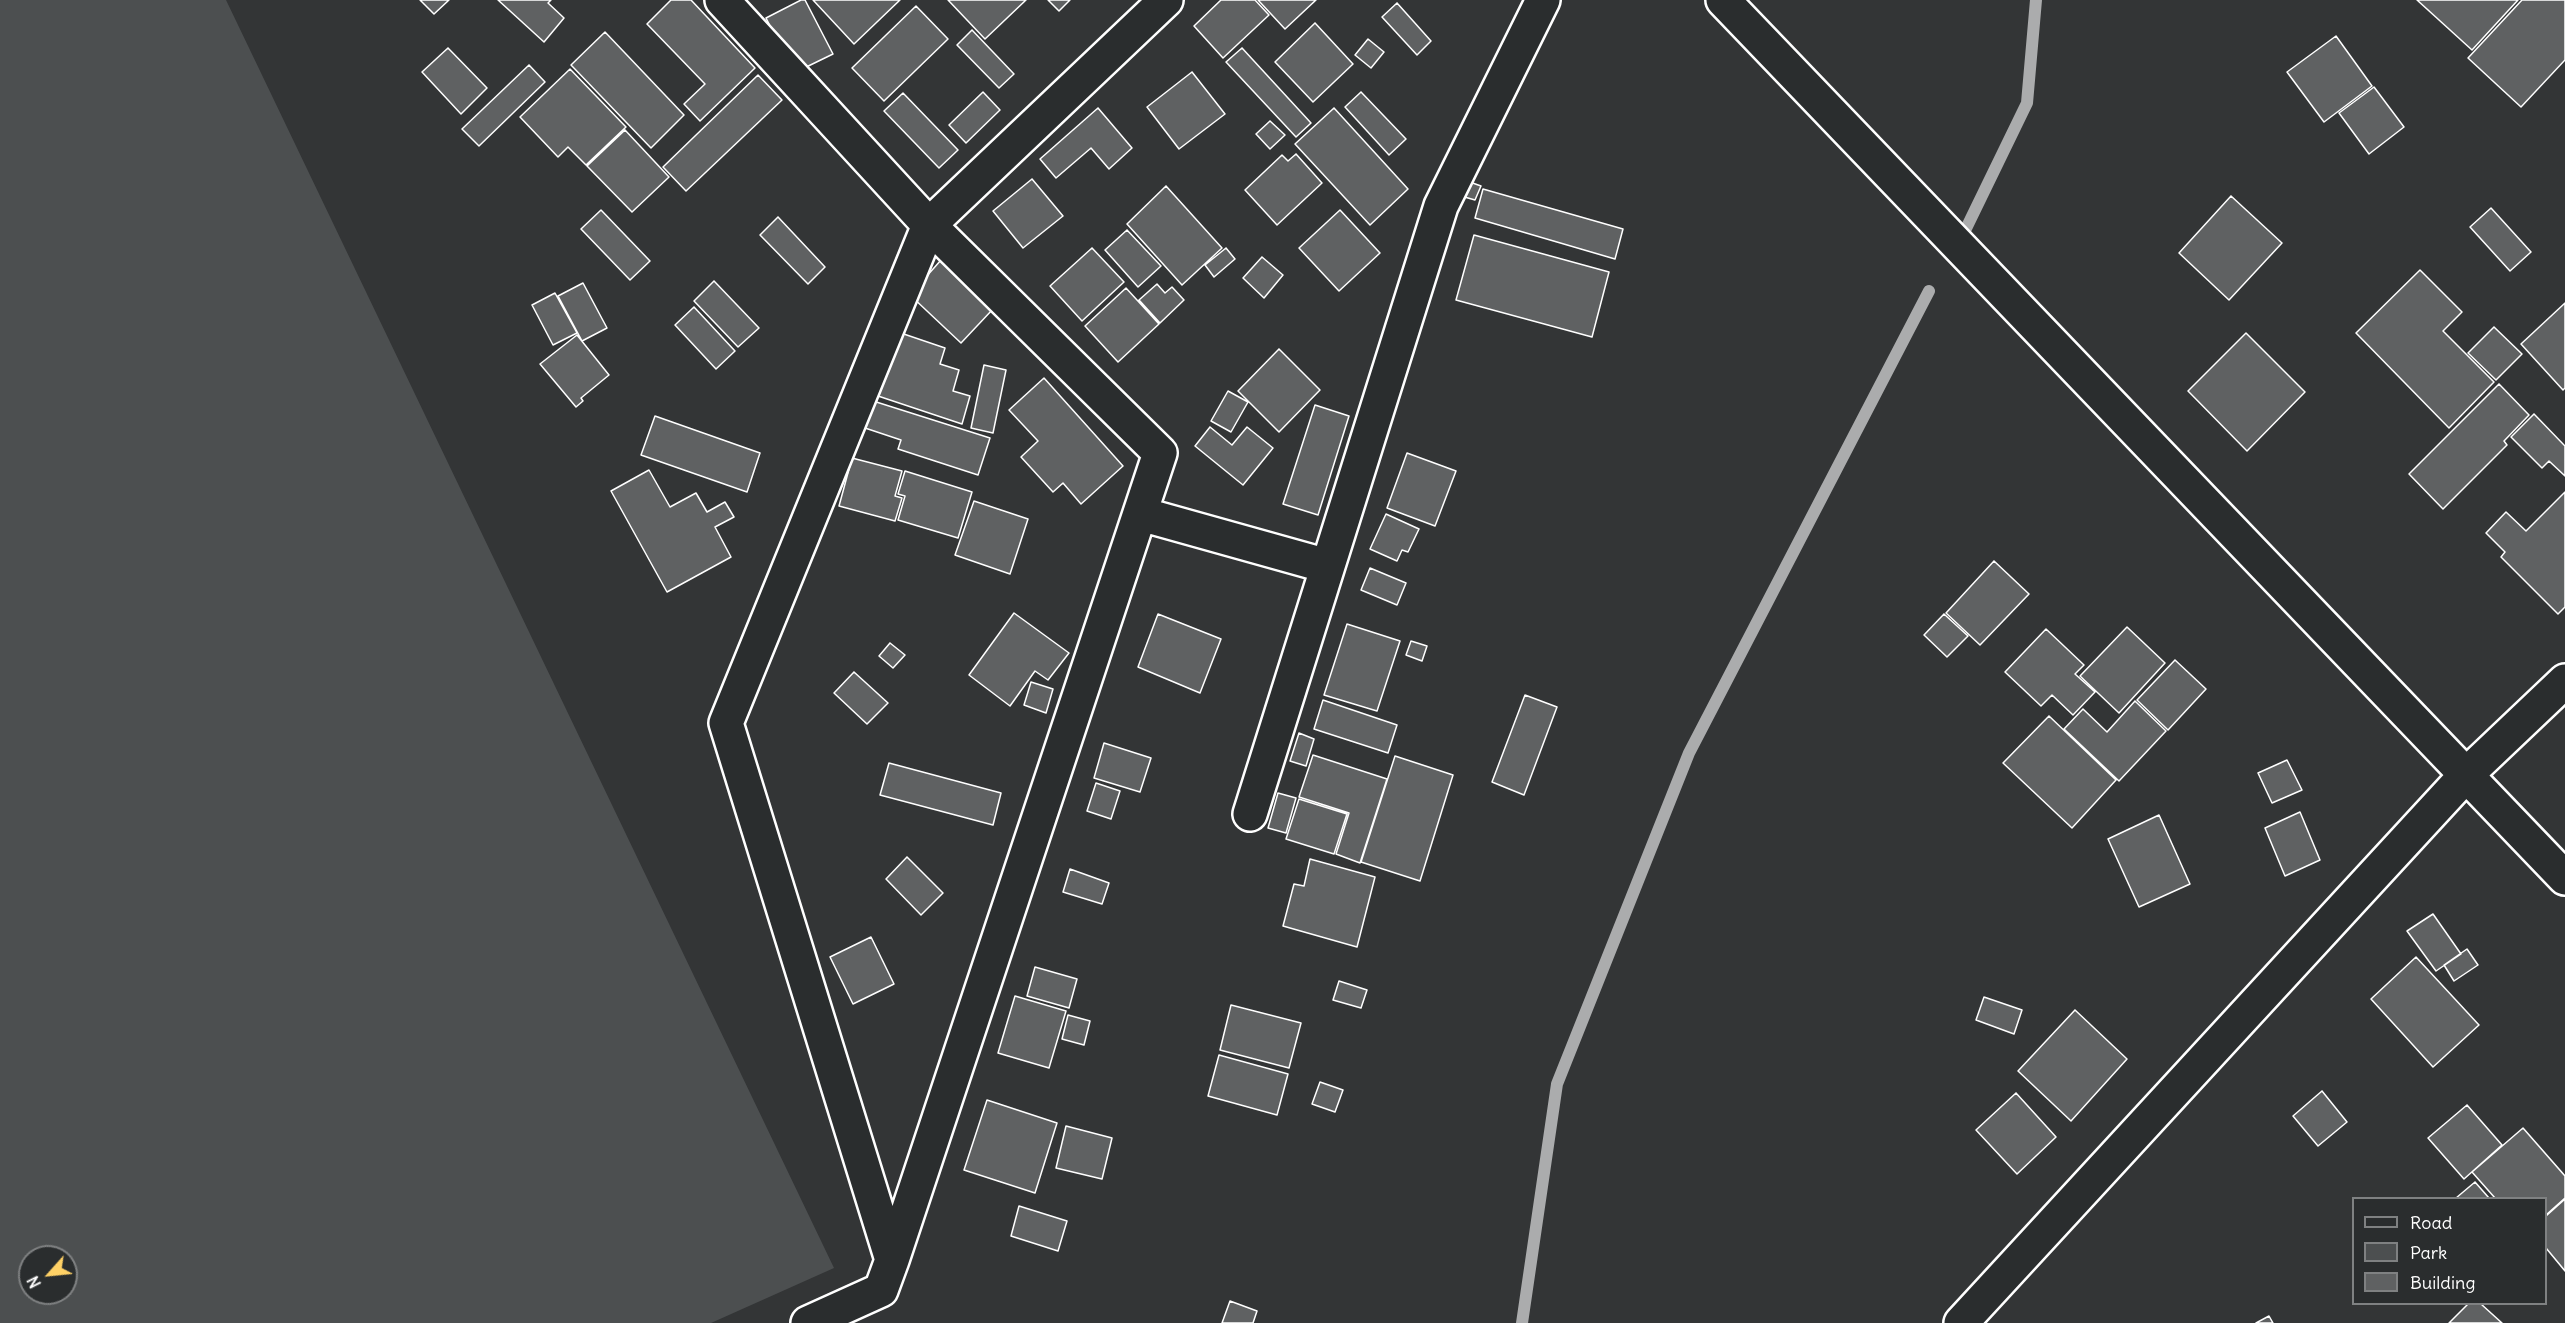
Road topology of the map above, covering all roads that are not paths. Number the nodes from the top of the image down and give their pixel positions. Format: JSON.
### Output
{"nodes":[{"id":1,"x":722,"y":0,"type":"edge"},
{"id":2,"x":1166,"y":0,"type":"edge"},
{"id":3,"x":1544,"y":0,"type":"edge"},
{"id":4,"x":1723,"y":0,"type":"edge"},
{"id":5,"x":929,"y":225,"type":"junction"},
{"id":6,"x":1141,"y":514,"type":"junction"},
{"id":7,"x":1327,"y":566,"type":"junction"},
{"id":8,"x":2565,"y":681,"type":"edge"},
{"id":9,"x":2466,"y":775,"type":"junction"},
{"id":10,"x":1250,"y":814,"type":"dead end"},
{"id":11,"x":2565,"y":878,"type":"edge"},
{"id":12,"x":892,"y":1260,"type":"junction"},
{"id":13,"x":808,"y":1323,"type":"edge"},
{"id":14,"x":1961,"y":1323,"type":"edge"}],
"edges":[{"from":1,"to":5,"type":"street"},
{"from":2,"to":5,"type":"street"},
{"from":3,"to":7,"type":"street"},
{"from":4,"to":9,"type":"street"},
{"from":5,"to":6,"type":"street"},
{"from":5,"to":12,"type":"street"},
{"from":6,"to":7,"type":"street"},
{"from":6,"to":12,"type":"street"},
{"from":7,"to":10,"type":"street"},
{"from":8,"to":9,"type":"street"},
{"from":9,"to":11,"type":"street"},
{"from":9,"to":14,"type":"street"},
{"from":12,"to":13,"type":"street"}]}
